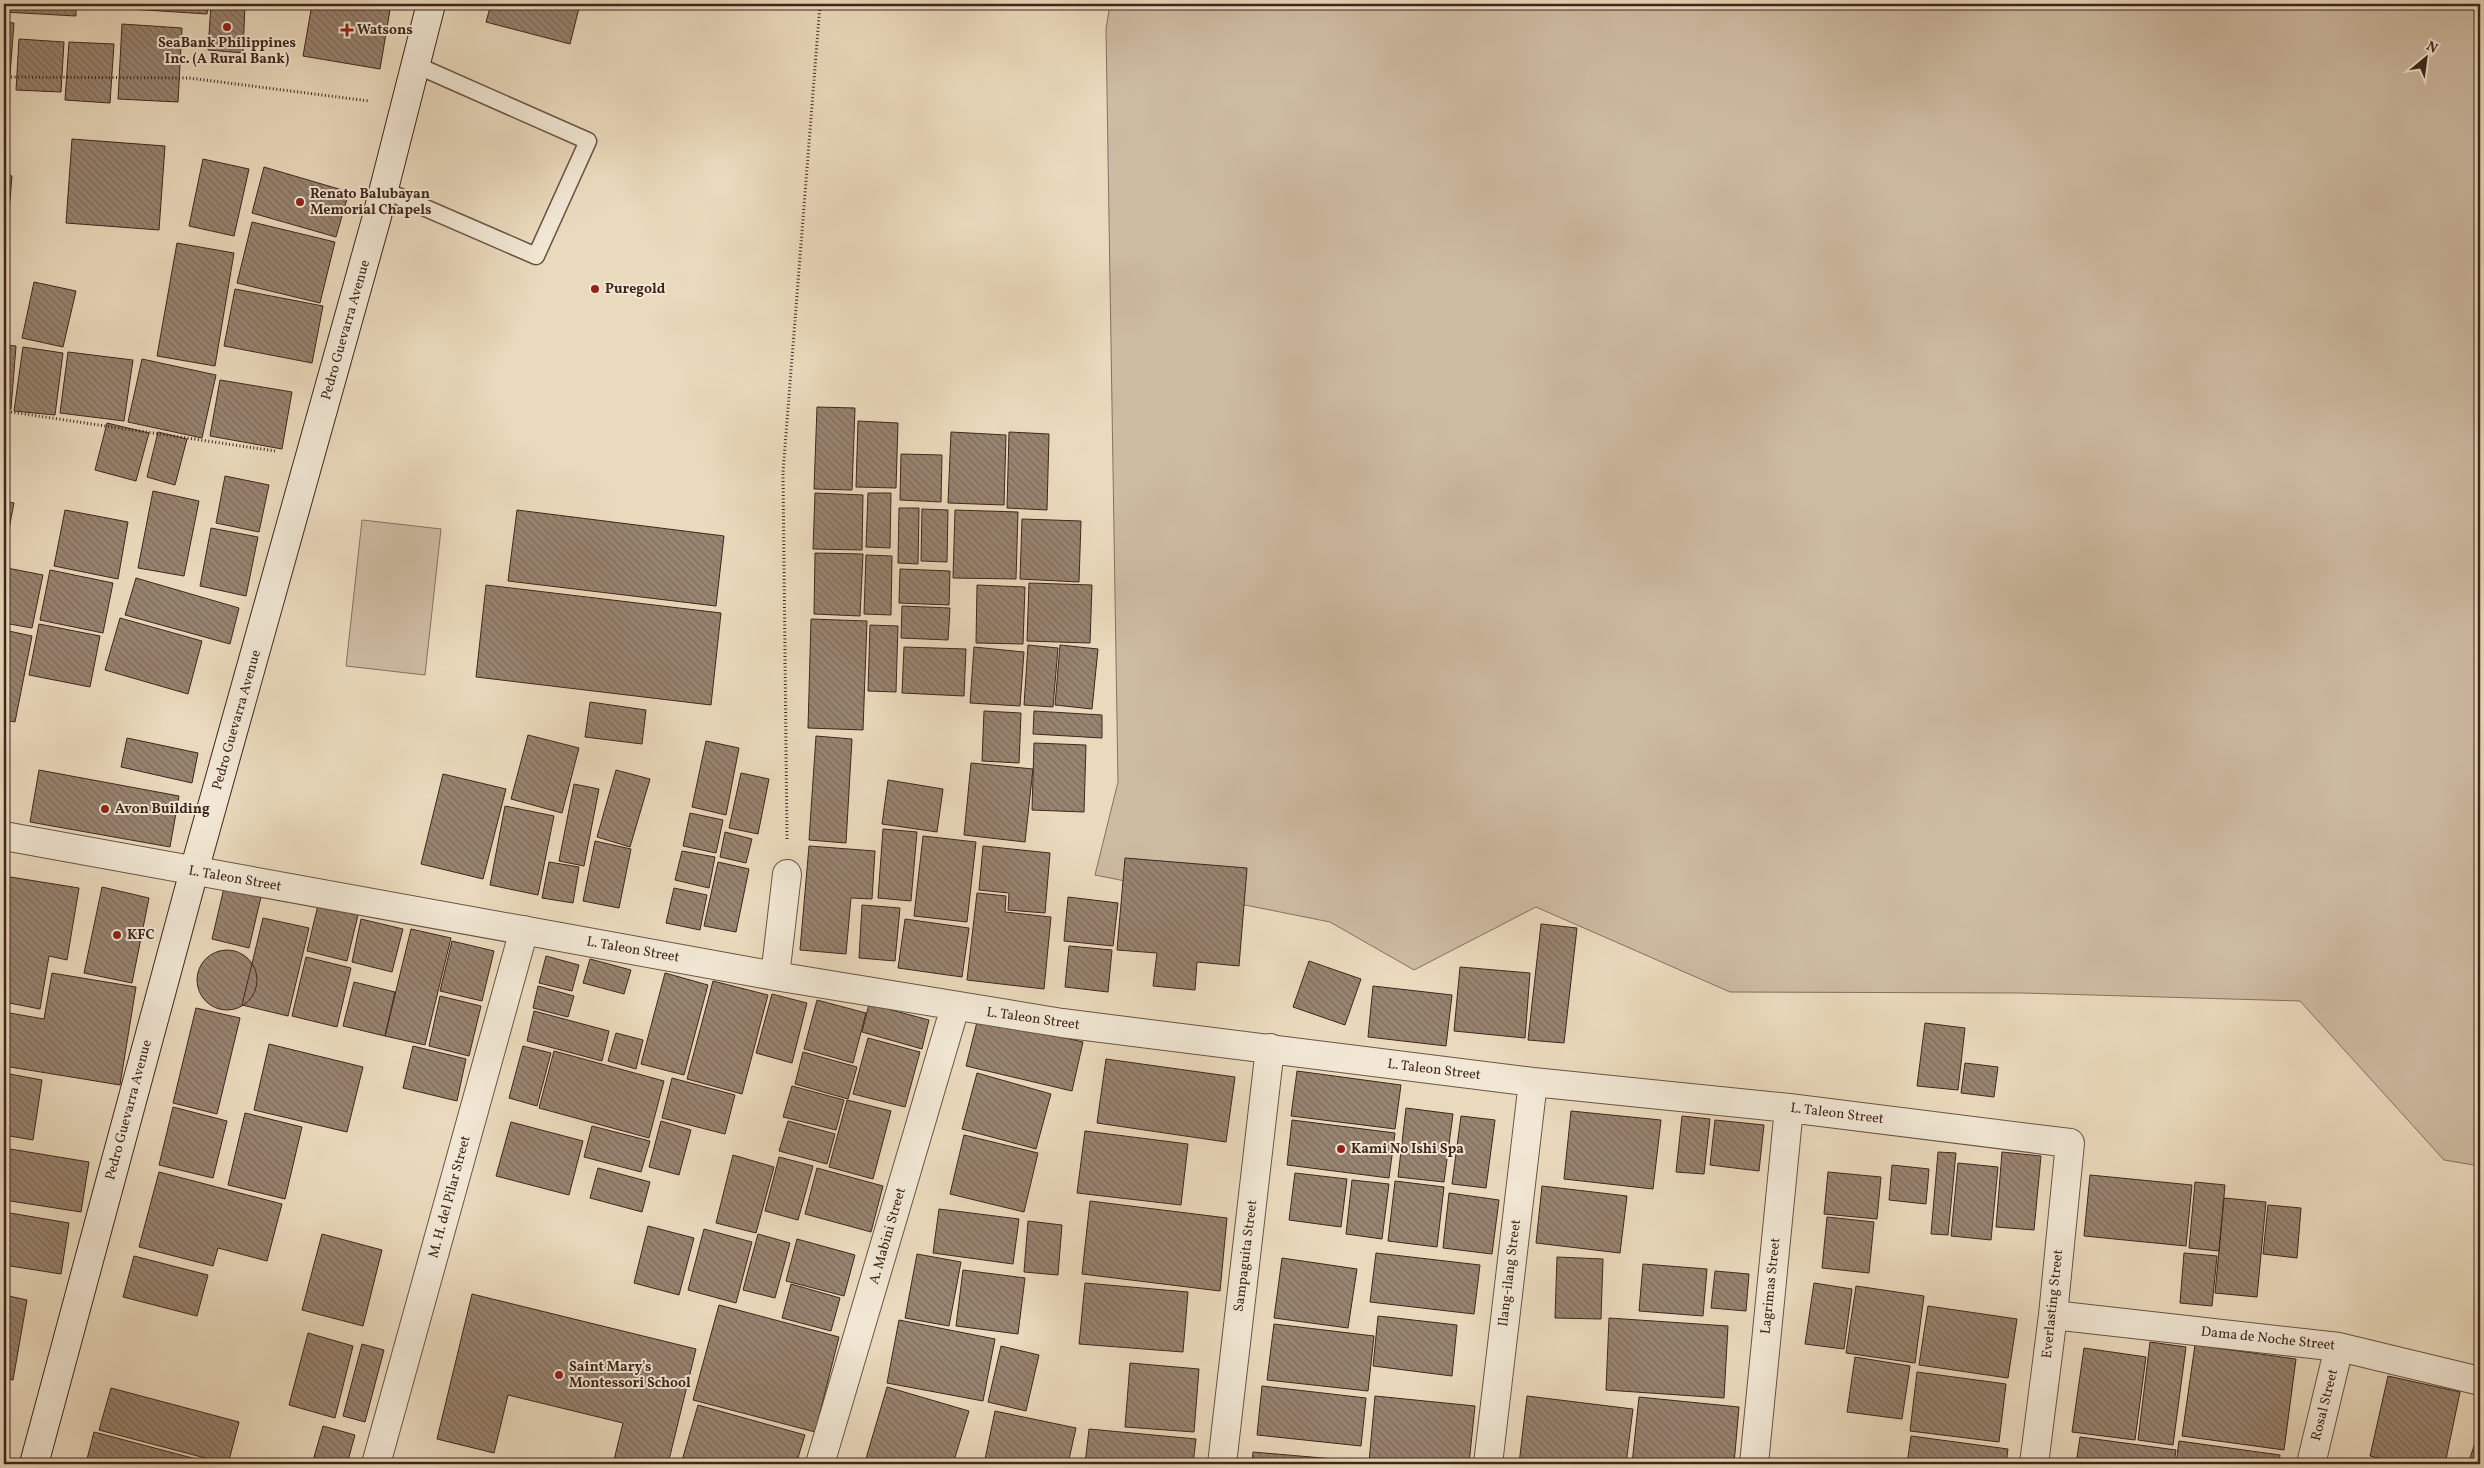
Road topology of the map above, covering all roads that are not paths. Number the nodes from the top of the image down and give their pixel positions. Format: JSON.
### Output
{"nodes":[{"id":1,"x":431,"y":4,"type":"edge"},
{"id":2,"x":416,"y":65,"type":"junction"},
{"id":3,"x":384,"y":190,"type":"junction"},
{"id":4,"x":4,"y":836,"type":"edge"},
{"id":5,"x":194,"y":872,"type":"junction"},
{"id":6,"x":787,"y":874,"type":"road end"},
{"id":7,"x":524,"y":930,"type":"junction"},
{"id":8,"x":775,"y":976,"type":"junction"},
{"id":9,"x":955,"y":1007,"type":"junction"},
{"id":10,"x":1270,"y":1048,"type":"junction"},
{"id":11,"x":1533,"y":1082,"type":"junction"},
{"id":12,"x":1789,"y":1108,"type":"junction"},
{"id":13,"x":2070,"y":1143,"type":"joint"},
{"id":14,"x":2053,"y":1315,"type":"junction"},
{"id":15,"x":2339,"y":1347,"type":"junction"},
{"id":16,"x":2480,"y":1381,"type":"edge"},
{"id":17,"x":34,"y":1464,"type":"edge"},
{"id":18,"x":376,"y":1464,"type":"edge"},
{"id":19,"x":820,"y":1464,"type":"edge"},
{"id":20,"x":1222,"y":1464,"type":"edge"},
{"id":21,"x":1488,"y":1464,"type":"edge"},
{"id":22,"x":1754,"y":1464,"type":"edge"},
{"id":23,"x":2034,"y":1464,"type":"edge"},
{"id":24,"x":2310,"y":1464,"type":"edge"}],
"edges":[{"from":1,"to":2,"type":"street","name":"Pedro Guevarra Avenue"},
{"from":2,"to":3,"type":"street","name":"Pedro Guevarra Avenue"},
{"from":2,"to":3,"type":"lane"},
{"from":3,"to":5,"type":"street","name":"Pedro Guevarra Avenue"},
{"from":4,"to":5,"type":"street","name":"L. Taleon Street"},
{"from":5,"to":7,"type":"street","name":"L. Taleon Street"},
{"from":5,"to":17,"type":"street","name":"Pedro Guevarra Avenue"},
{"from":6,"to":8,"type":"street"},
{"from":7,"to":8,"type":"street","name":"L. Taleon Street"},
{"from":7,"to":18,"type":"street","name":"M. H. del Pilar Street"},
{"from":8,"to":9,"type":"street","name":"L. Taleon Street"},
{"from":9,"to":10,"type":"street","name":"L. Taleon Street"},
{"from":9,"to":19,"type":"street","name":"A. Mabini Street"},
{"from":10,"to":11,"type":"street","name":"L. Taleon Street"},
{"from":10,"to":20,"type":"street","name":"Sampaguita Street"},
{"from":11,"to":12,"type":"street","name":"L. Taleon Street"},
{"from":11,"to":21,"type":"street","name":"Ilang-ilang Street"},
{"from":12,"to":13,"type":"street","name":"L. Taleon Street"},
{"from":12,"to":22,"type":"street","name":"Lagrimas Street"},
{"from":13,"to":14,"type":"street","name":"Everlasting Street"},
{"from":14,"to":15,"type":"street","name":"Dama de Noche Street"},
{"from":14,"to":23,"type":"street","name":"Everlasting Street"},
{"from":15,"to":16,"type":"street","name":"Dama de Noche Street"},
{"from":15,"to":24,"type":"street","name":"Rosal Street"}]}
